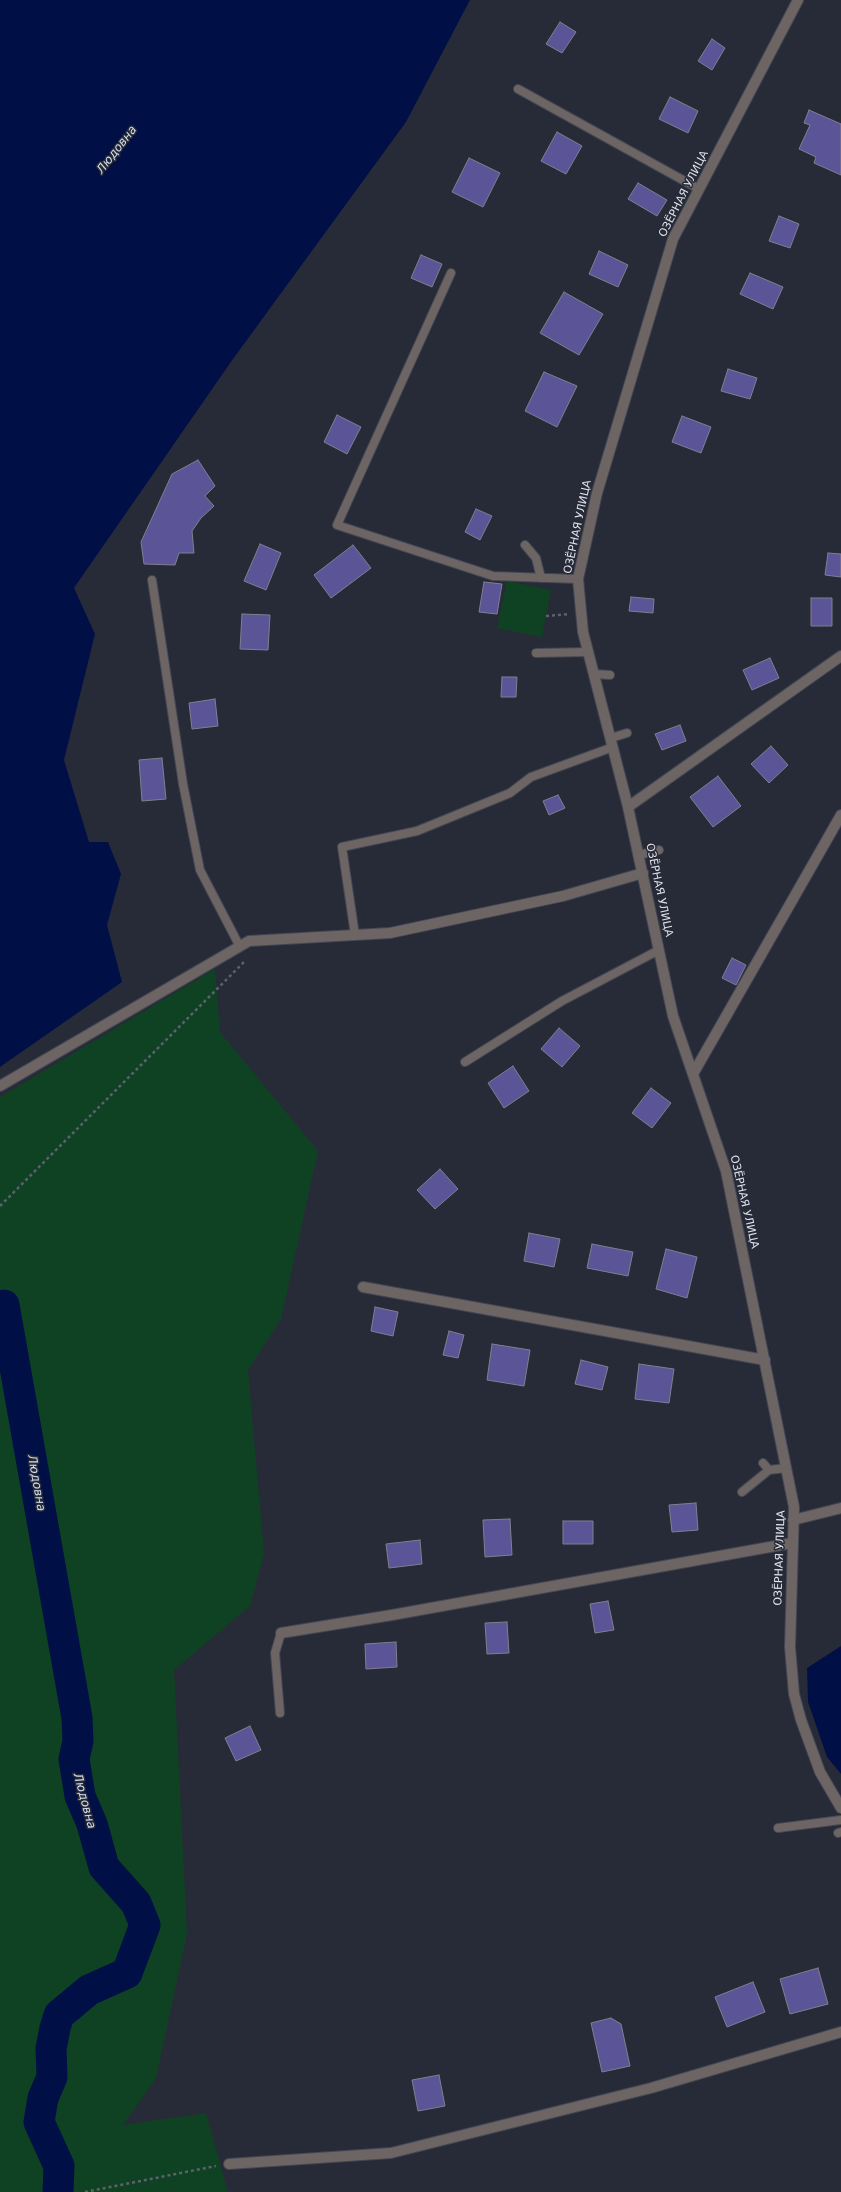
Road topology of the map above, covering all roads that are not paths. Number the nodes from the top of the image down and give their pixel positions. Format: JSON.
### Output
{"nodes":[{"id":1,"x":798,"y":0,"type":"edge"},
{"id":2,"x":518,"y":89,"type":"dead end"},
{"id":3,"x":699,"y":189,"type":"junction"},
{"id":4,"x":451,"y":273,"type":"dead end"},
{"id":5,"x":525,"y":545,"type":"dead end"},
{"id":6,"x":541,"y":578,"type":"junction"},
{"id":7,"x":578,"y":579,"type":"junction"},
{"id":8,"x":152,"y":580,"type":"dead end"},
{"id":9,"x":588,"y":652,"type":"junction"},
{"id":10,"x":536,"y":654,"type":"dead end"},
{"id":11,"x":841,"y":656,"type":"edge"},
{"id":12,"x":594,"y":674,"type":"junction"},
{"id":13,"x":610,"y":675,"type":"dead end"},
{"id":14,"x":628,"y":733,"type":"dead end"},
{"id":15,"x":612,"y":743,"type":"junction"},
{"id":16,"x":628,"y":807,"type":"junction"},
{"id":17,"x":841,"y":814,"type":"edge"},
{"id":18,"x":659,"y":850,"type":"dead end"},
{"id":19,"x":639,"y":855,"type":"junction"},
{"id":20,"x":643,"y":872,"type":"junction"},
{"id":21,"x":355,"y":935,"type":"junction"},
{"id":22,"x":239,"y":945,"type":"junction"},
{"id":23,"x":660,"y":950,"type":"junction"},
{"id":24,"x":465,"y":1062,"type":"dead end"},
{"id":25,"x":693,"y":1074,"type":"junction"},
{"id":26,"x":0,"y":1086,"type":"edge"},
{"id":27,"x":363,"y":1287,"type":"dead end"},
{"id":28,"x":765,"y":1360,"type":"junction"},
{"id":29,"x":763,"y":1463,"type":"dead end"},
{"id":30,"x":786,"y":1468,"type":"junction"},
{"id":31,"x":769,"y":1470,"type":"junction"},
{"id":32,"x":742,"y":1492,"type":"dead end"},
{"id":33,"x":841,"y":1508,"type":"edge"},
{"id":34,"x":793,"y":1520,"type":"junction"},
{"id":35,"x":792,"y":1543,"type":"junction"},
{"id":36,"x":281,"y":1633,"type":"joint"},
{"id":37,"x":280,"y":1713,"type":"dead end"},
{"id":38,"x":841,"y":1808,"type":"edge"},
{"id":39,"x":841,"y":1820,"type":"edge"},
{"id":40,"x":778,"y":1828,"type":"dead end"},
{"id":41,"x":841,"y":2032,"type":"edge"},
{"id":42,"x":228,"y":2164,"type":"road end"}],
"edges":[{"from":1,"to":3,"type":"street","name":"ОЗЁРНАЯ УЛИЦА"},
{"from":2,"to":3,"type":"lane"},
{"from":3,"to":7,"type":"street","name":"ОЗЁРНАЯ УЛИЦА"},
{"from":4,"to":6,"type":"lane"},
{"from":5,"to":6,"type":"lane"},
{"from":6,"to":7,"type":"lane"},
{"from":7,"to":9,"type":"street","name":"ОЗЁРНАЯ УЛИЦА"},
{"from":8,"to":22,"type":"lane"},
{"from":9,"to":10,"type":"lane"},
{"from":9,"to":12,"type":"street","name":"ОЗЁРНАЯ УЛИЦА"},
{"from":11,"to":16,"type":"street"},
{"from":12,"to":13,"type":"lane"},
{"from":12,"to":15,"type":"street","name":"ОЗЁРНАЯ УЛИЦА"},
{"from":14,"to":15,"type":"lane"},
{"from":15,"to":16,"type":"street","name":"ОЗЁРНАЯ УЛИЦА"},
{"from":15,"to":21,"type":"lane"},
{"from":16,"to":19,"type":"street","name":"ОЗЁРНАЯ УЛИЦА"},
{"from":17,"to":25,"type":"street"},
{"from":18,"to":19,"type":"lane"},
{"from":19,"to":20,"type":"street","name":"ОЗЁРНАЯ УЛИЦА"},
{"from":20,"to":21,"type":"street"},
{"from":20,"to":23,"type":"street","name":"ОЗЁРНАЯ УЛИЦА"},
{"from":21,"to":22,"type":"street"},
{"from":22,"to":26,"type":"street"},
{"from":23,"to":24,"type":"lane"},
{"from":23,"to":25,"type":"street","name":"ОЗЁРНАЯ УЛИЦА"},
{"from":25,"to":28,"type":"street","name":"ОЗЁРНАЯ УЛИЦА"},
{"from":27,"to":28,"type":"street"},
{"from":28,"to":30,"type":"street","name":"ОЗЁРНАЯ УЛИЦА"},
{"from":29,"to":31,"type":"lane"},
{"from":30,"to":31,"type":"lane"},
{"from":30,"to":34,"type":"street","name":"ОЗЁРНАЯ УЛИЦА"},
{"from":31,"to":32,"type":"lane"},
{"from":33,"to":34,"type":"street"},
{"from":34,"to":35,"type":"street","name":"ОЗЁРНАЯ УЛИЦА"},
{"from":35,"to":36,"type":"street"},
{"from":35,"to":38,"type":"street","name":"ОЗЁРНАЯ УЛИЦА"},
{"from":36,"to":37,"type":"lane"},
{"from":39,"to":40,"type":"lane"},
{"from":41,"to":42,"type":"street"}]}
